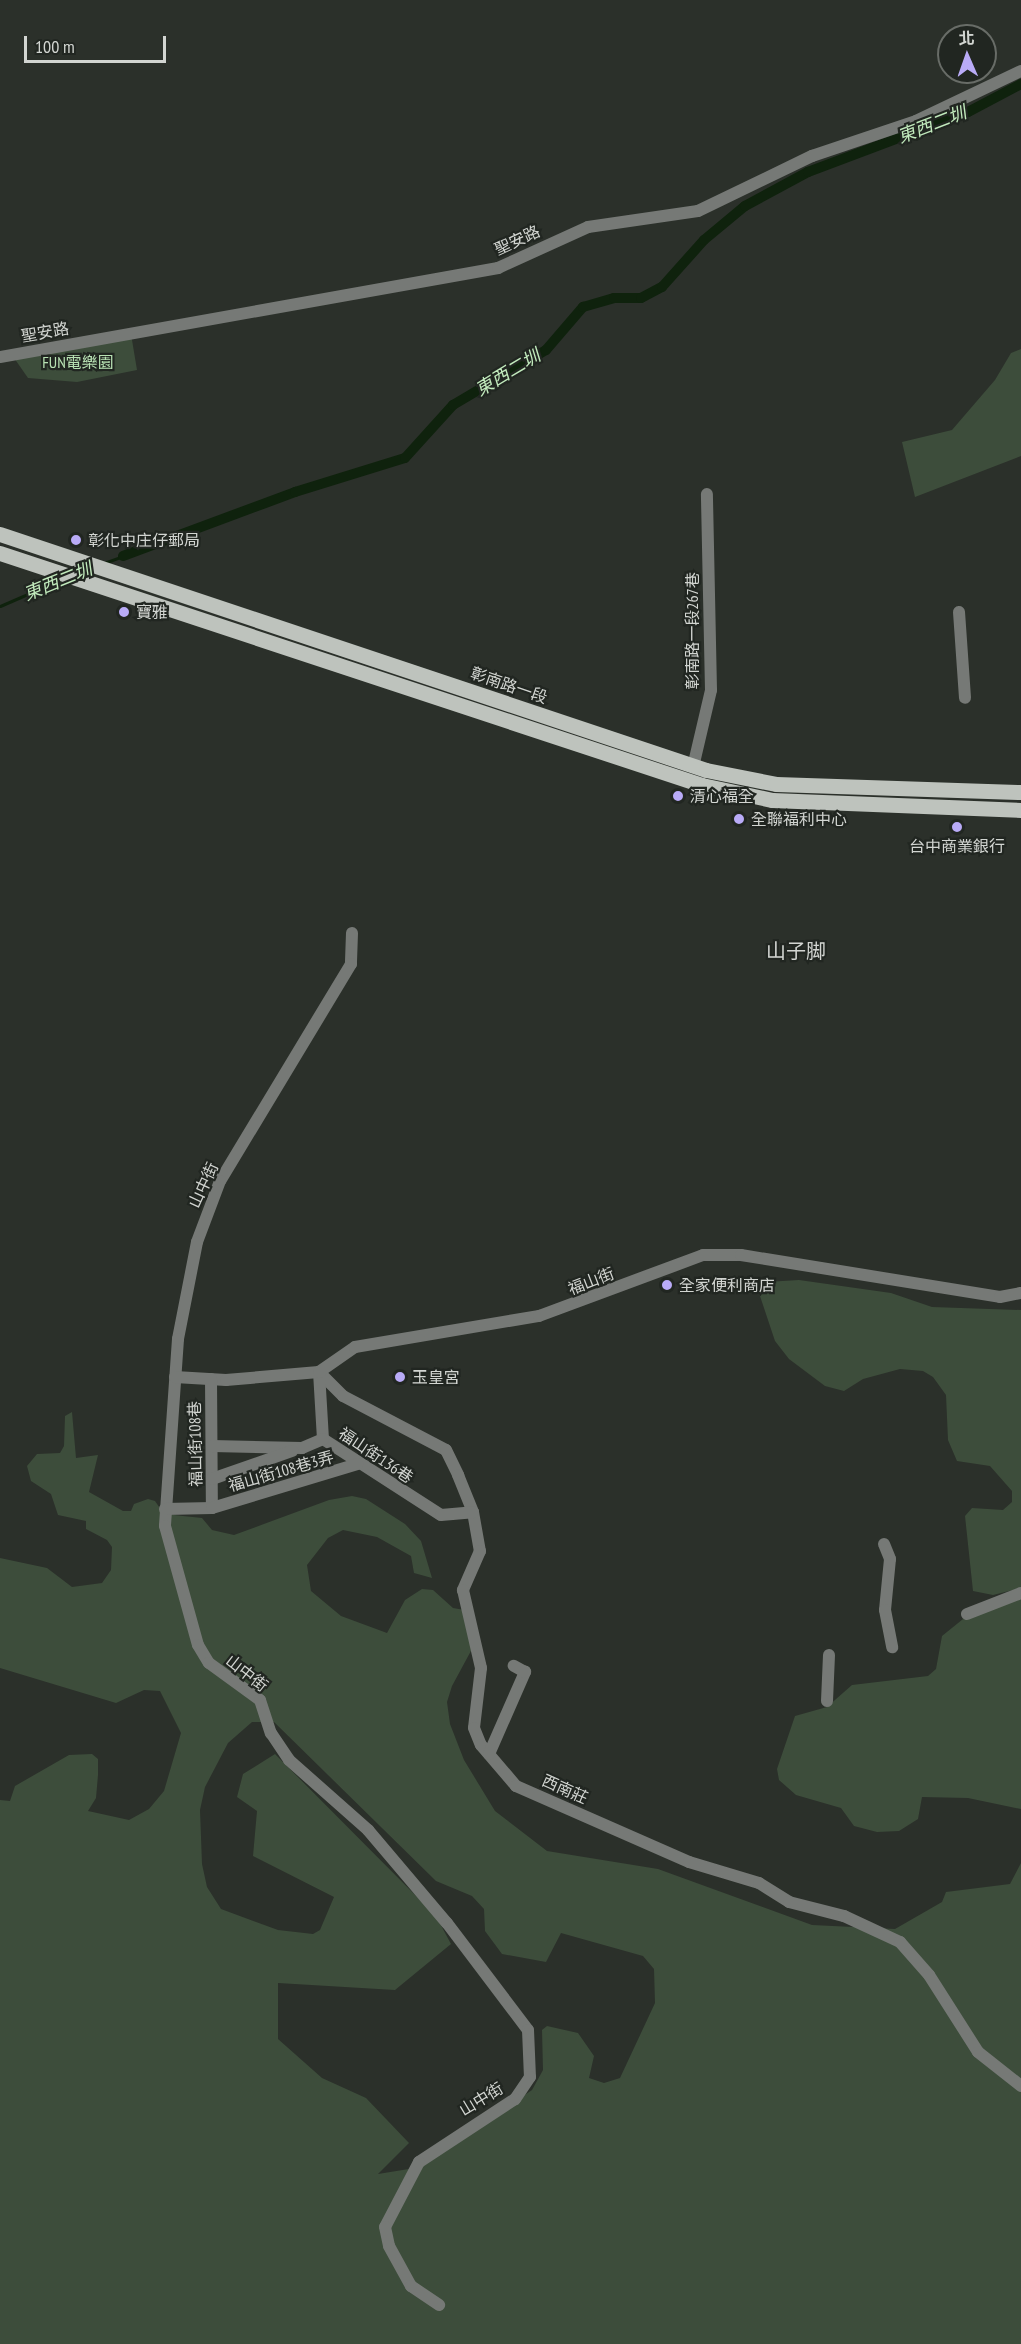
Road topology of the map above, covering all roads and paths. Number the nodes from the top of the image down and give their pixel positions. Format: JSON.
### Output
{"nodes":[{"id":1,"x":1021,"y":71,"type":"edge"},
{"id":2,"x":0,"y":357,"type":"edge"},
{"id":3,"x":707,"y":494,"type":"dead end"},
{"id":4,"x":0,"y":534,"type":"edge"},
{"id":5,"x":0,"y":554,"type":"edge"},
{"id":6,"x":959,"y":612,"type":"dead end"},
{"id":7,"x":965,"y":698,"type":"dead end"},
{"id":8,"x":693,"y":767,"type":"junction"},
{"id":9,"x":1021,"y":792,"type":"edge"},
{"id":10,"x":1021,"y":810,"type":"edge"},
{"id":11,"x":352,"y":933,"type":"dead end"},
{"id":12,"x":1021,"y":1293,"type":"edge"},
{"id":13,"x":319,"y":1372,"type":"junction"},
{"id":14,"x":175,"y":1377,"type":"junction"},
{"id":15,"x":211,"y":1379,"type":"junction"},
{"id":16,"x":323,"y":1439,"type":"junction"},
{"id":17,"x":212,"y":1446,"type":"junction"},
{"id":18,"x":302,"y":1448,"type":"junction"},
{"id":19,"x":358,"y":1464,"type":"junction"},
{"id":20,"x":212,"y":1479,"type":"junction"},
{"id":21,"x":212,"y":1508,"type":"junction"},
{"id":22,"x":165,"y":1509,"type":"junction"},
{"id":23,"x":473,"y":1512,"type":"junction"},
{"id":24,"x":884,"y":1544,"type":"dead end"},
{"id":25,"x":1021,"y":1593,"type":"edge"},
{"id":26,"x":967,"y":1614,"type":"dead end"},
{"id":27,"x":892,"y":1647,"type":"dead end"},
{"id":28,"x":829,"y":1655,"type":"dead end"},
{"id":29,"x":514,"y":1666,"type":"dead end"},
{"id":30,"x":827,"y":1701,"type":"dead end"},
{"id":31,"x":489,"y":1754,"type":"junction"},
{"id":32,"x":1021,"y":2086,"type":"edge"},
{"id":33,"x":439,"y":2305,"type":"dead end"}],
"edges":[{"from":1,"to":2,"type":"street","name":"聖安路"},
{"from":3,"to":8,"type":"street","name":"彰南路一段267巷"},
{"from":4,"to":8,"type":"main road","name":"彰南路一段"},
{"from":5,"to":10,"type":"main road"},
{"from":6,"to":7,"type":"street"},
{"from":8,"to":9,"type":"main road","name":"彰南路一段"},
{"from":11,"to":14,"type":"street","name":"山中街"},
{"from":12,"to":13,"type":"street","name":"福山街"},
{"from":13,"to":15,"type":"street"},
{"from":13,"to":16,"type":"street","name":"福山街136巷"},
{"from":13,"to":23,"type":"street","name":"西南莊"},
{"from":14,"to":15,"type":"street"},
{"from":14,"to":22,"type":"street","name":"山中街"},
{"from":15,"to":17,"type":"street","name":"福山街108巷"},
{"from":16,"to":18,"type":"street"},
{"from":16,"to":19,"type":"street","name":"福山街136巷"},
{"from":17,"to":18,"type":"street"},
{"from":17,"to":20,"type":"street","name":"福山街108巷"},
{"from":18,"to":20,"type":"street"},
{"from":19,"to":21,"type":"street","name":"福山街108巷3弄"},
{"from":19,"to":23,"type":"street","name":"福山街136巷"},
{"from":20,"to":21,"type":"street","name":"福山街108巷"},
{"from":21,"to":22,"type":"street","name":"福山街108巷3弄"},
{"from":22,"to":33,"type":"street","name":"山中街"},
{"from":23,"to":31,"type":"street","name":"西南莊"},
{"from":24,"to":27,"type":"street"},
{"from":25,"to":26,"type":"street"},
{"from":28,"to":30,"type":"street"},
{"from":29,"to":31,"type":"street"},
{"from":31,"to":32,"type":"street","name":"西南莊"}]}
